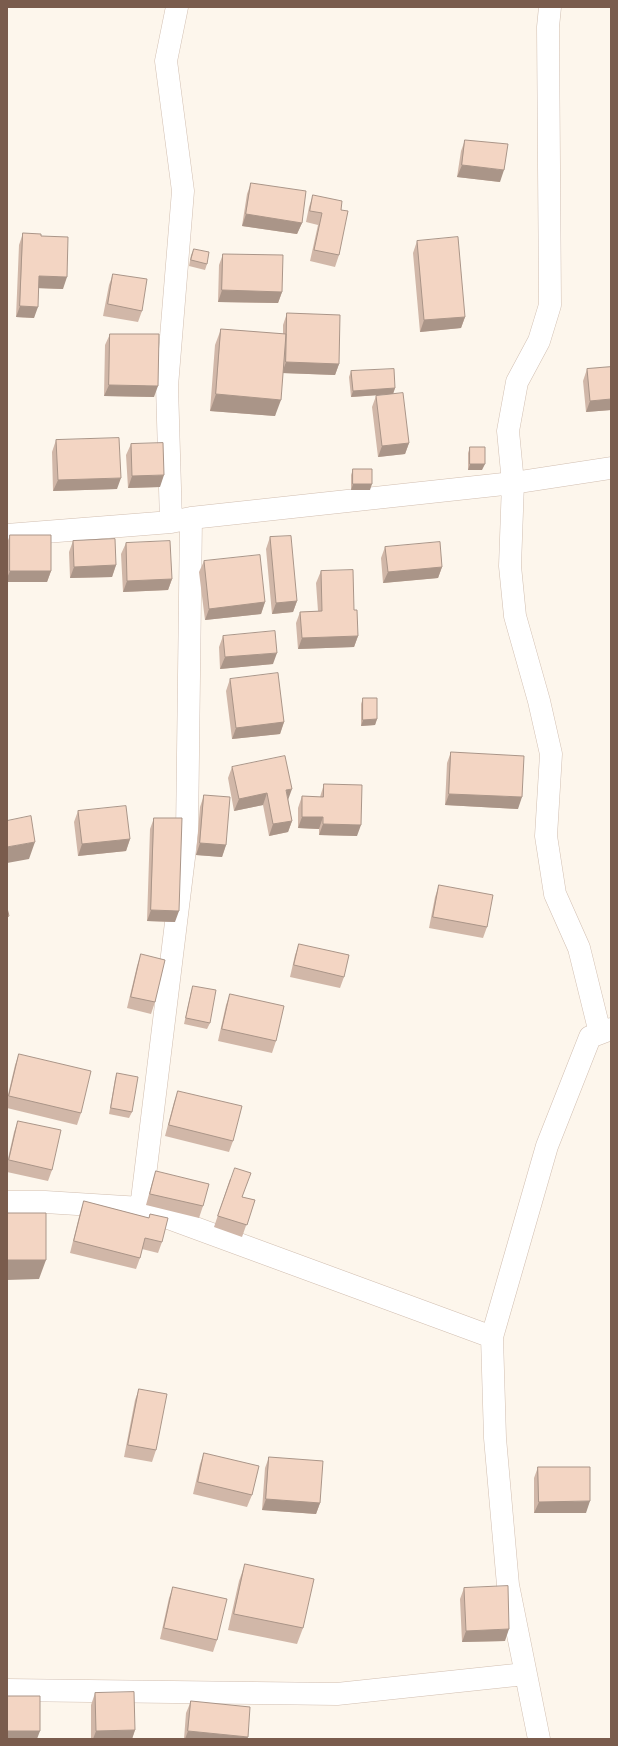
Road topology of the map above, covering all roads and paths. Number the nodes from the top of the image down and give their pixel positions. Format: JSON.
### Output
{"nodes":[{"id":1,"x":177,"y":7,"type":"edge"},
{"id":2,"x":550,"y":7,"type":"edge"},
{"id":3,"x":611,"y":468,"type":"edge"},
{"id":4,"x":513,"y":483,"type":"junction"},
{"id":5,"x":181,"y":520,"type":"junction"},
{"id":6,"x":7,"y":535,"type":"edge"},
{"id":7,"x":606,"y":1031,"type":"edge"},
{"id":8,"x":7,"y":1202,"type":"edge"},
{"id":9,"x":141,"y":1208,"type":"junction"},
{"id":10,"x":492,"y":1337,"type":"junction"},
{"id":11,"x":525,"y":1674,"type":"junction"},
{"id":12,"x":7,"y":1690,"type":"edge"},
{"id":13,"x":539,"y":1739,"type":"edge"}],
"edges":[{"from":1,"to":5,"type":"street"},
{"from":2,"to":4,"type":"street"},
{"from":3,"to":4,"type":"street"},
{"from":4,"to":5,"type":"street"},
{"from":4,"to":7,"type":"street"},
{"from":5,"to":6,"type":"street"},
{"from":5,"to":9,"type":"street"},
{"from":7,"to":10,"type":"street"},
{"from":8,"to":9,"type":"street"},
{"from":9,"to":10,"type":"street"},
{"from":10,"to":11,"type":"street"},
{"from":11,"to":12,"type":"street"},
{"from":11,"to":13,"type":"street"}]}
